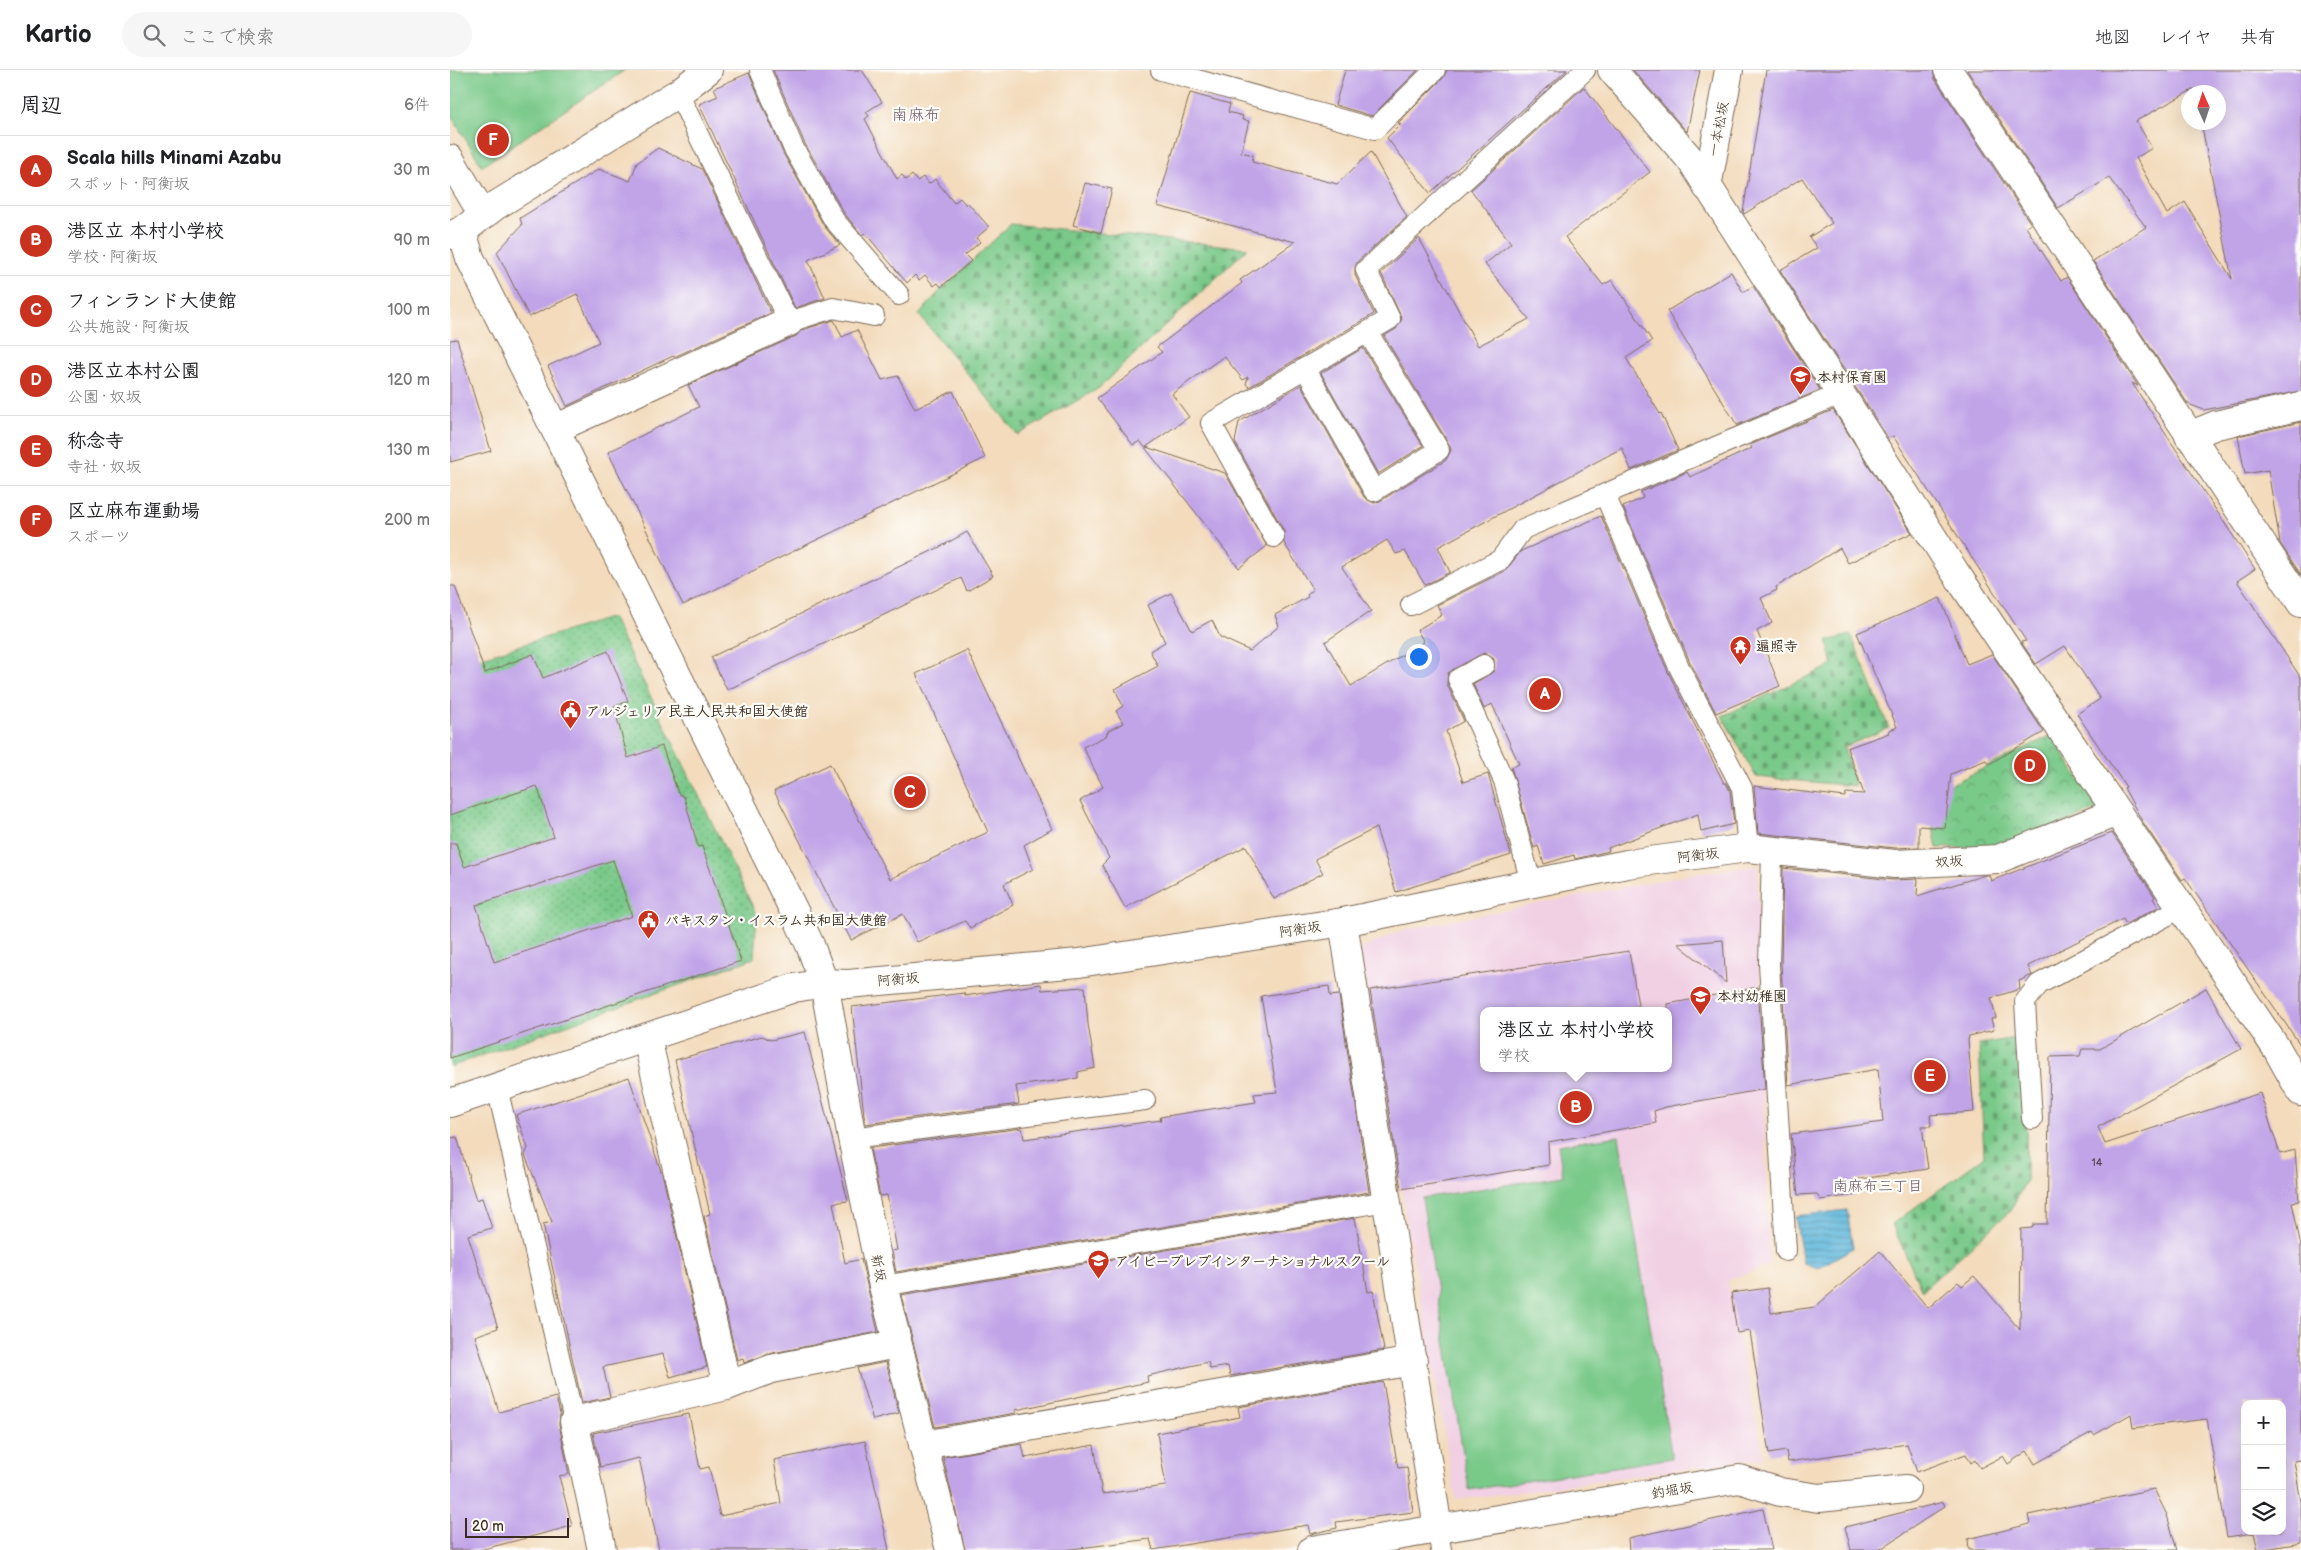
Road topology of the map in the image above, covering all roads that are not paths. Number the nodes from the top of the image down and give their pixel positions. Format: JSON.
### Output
{"nodes":[{"id":1,"x":708,"y":70,"type":"edge"},
{"id":2,"x":760,"y":70,"type":"edge"},
{"id":3,"x":1161,"y":70,"type":"edge"},
{"id":4,"x":1435,"y":70,"type":"edge"},
{"id":5,"x":1584,"y":70,"type":"edge"},
{"id":6,"x":1612,"y":70,"type":"edge"},
{"id":7,"x":1729,"y":70,"type":"edge"},
{"id":8,"x":1948,"y":70,"type":"edge"},
{"id":9,"x":678,"y":93,"type":"junction"},
{"id":10,"x":450,"y":159,"type":"edge"},
{"id":11,"x":1707,"y":187,"type":"junction"},
{"id":12,"x":465,"y":227,"type":"edge"},
{"id":13,"x":899,"y":294,"type":"dead end"},
{"id":14,"x":874,"y":316,"type":"dead end"},
{"id":15,"x":788,"y":322,"type":"junction"},
{"id":16,"x":1368,"y":333,"type":"junction"},
{"id":17,"x":1305,"y":368,"type":"junction"},
{"id":18,"x":1840,"y":394,"type":"junction"},
{"id":19,"x":2301,"y":406,"type":"edge"},
{"id":20,"x":555,"y":429,"type":"junction"},
{"id":21,"x":2189,"y":436,"type":"junction"},
{"id":22,"x":1605,"y":495,"type":"junction"},
{"id":23,"x":1274,"y":537,"type":"dead end"},
{"id":24,"x":2301,"y":602,"type":"edge"},
{"id":25,"x":1411,"y":605,"type":"dead end"},
{"id":26,"x":1484,"y":665,"type":"dead end"},
{"id":27,"x":2118,"y":812,"type":"junction"},
{"id":28,"x":1760,"y":850,"type":"junction"},
{"id":29,"x":1531,"y":883,"type":"junction"},
{"id":30,"x":2181,"y":908,"type":"junction"},
{"id":31,"x":1344,"y":922,"type":"junction"},
{"id":32,"x":824,"y":983,"type":"junction"},
{"id":33,"x":647,"y":1038,"type":"junction"},
{"id":34,"x":497,"y":1087,"type":"junction"},
{"id":35,"x":2301,"y":1092,"type":"edge"},
{"id":36,"x":1145,"y":1100,"type":"dead end"},
{"id":37,"x":450,"y":1103,"type":"edge"},
{"id":38,"x":2032,"y":1119,"type":"dead end"},
{"id":39,"x":852,"y":1138,"type":"junction"},
{"id":40,"x":1387,"y":1201,"type":"junction"},
{"id":41,"x":1786,"y":1251,"type":"dead end"},
{"id":42,"x":883,"y":1286,"type":"junction"},
{"id":43,"x":896,"y":1344,"type":"junction"},
{"id":44,"x":1413,"y":1361,"type":"junction"},
{"id":45,"x":726,"y":1386,"type":"junction"},
{"id":46,"x":574,"y":1421,"type":"junction"},
{"id":47,"x":922,"y":1445,"type":"junction"},
{"id":48,"x":1906,"y":1489,"type":"dead end"},
{"id":49,"x":1439,"y":1539,"type":"edge"},
{"id":50,"x":602,"y":1550,"type":"edge"},
{"id":51,"x":950,"y":1550,"type":"edge"},
{"id":52,"x":1312,"y":1550,"type":"edge"}],
"edges":[{"from":1,"to":9,"type":"street"},
{"from":2,"to":13,"type":"lane"},
{"from":3,"to":4,"type":"lane"},
{"from":5,"to":16,"type":"lane"},
{"from":6,"to":11,"type":"street"},
{"from":7,"to":11,"type":"street","name":"一本松坂"},
{"from":8,"to":21,"type":"street"},
{"from":9,"to":12,"type":"street"},
{"from":9,"to":15,"type":"lane"},
{"from":10,"to":12,"type":"street","name":"新坂"},
{"from":11,"to":18,"type":"street"},
{"from":12,"to":20,"type":"street","name":"新坂"},
{"from":14,"to":15,"type":"lane"},
{"from":15,"to":20,"type":"street"},
{"from":16,"to":17,"type":"lane"},
{"from":16,"to":17,"type":"lane"},
{"from":17,"to":23,"type":"lane"},
{"from":18,"to":22,"type":"lane"},
{"from":18,"to":27,"type":"street"},
{"from":19,"to":21,"type":"street"},
{"from":20,"to":32,"type":"street","name":"新坂"},
{"from":21,"to":24,"type":"street"},
{"from":22,"to":25,"type":"lane"},
{"from":22,"to":28,"type":"lane"},
{"from":26,"to":29,"type":"lane"},
{"from":27,"to":28,"type":"street","name":"奴坂"},
{"from":27,"to":30,"type":"street"},
{"from":28,"to":29,"type":"street","name":"阿衡坂"},
{"from":28,"to":41,"type":"lane"},
{"from":29,"to":31,"type":"street","name":"阿衡坂"},
{"from":30,"to":35,"type":"street"},
{"from":30,"to":38,"type":"lane"},
{"from":31,"to":32,"type":"street","name":"阿衡坂"},
{"from":31,"to":40,"type":"street"},
{"from":32,"to":33,"type":"street","name":"阿衡坂"},
{"from":32,"to":39,"type":"street","name":"新坂"},
{"from":33,"to":34,"type":"street","name":"阿衡坂"},
{"from":33,"to":45,"type":"street"},
{"from":34,"to":37,"type":"street","name":"阿衡坂"},
{"from":34,"to":46,"type":"lane"},
{"from":36,"to":39,"type":"lane"},
{"from":39,"to":42,"type":"street","name":"新坂"},
{"from":40,"to":42,"type":"lane"},
{"from":40,"to":44,"type":"street"},
{"from":42,"to":43,"type":"street","name":"新坂"},
{"from":43,"to":45,"type":"street"},
{"from":43,"to":47,"type":"street","name":"新坂"},
{"from":44,"to":47,"type":"street"},
{"from":44,"to":49,"type":"street"},
{"from":45,"to":46,"type":"street"},
{"from":46,"to":50,"type":"street"},
{"from":47,"to":51,"type":"street","name":"新坂"},
{"from":48,"to":49,"type":"street","name":"釣堀坂"},
{"from":49,"to":52,"type":"street","name":"釣堀坂"}]}
